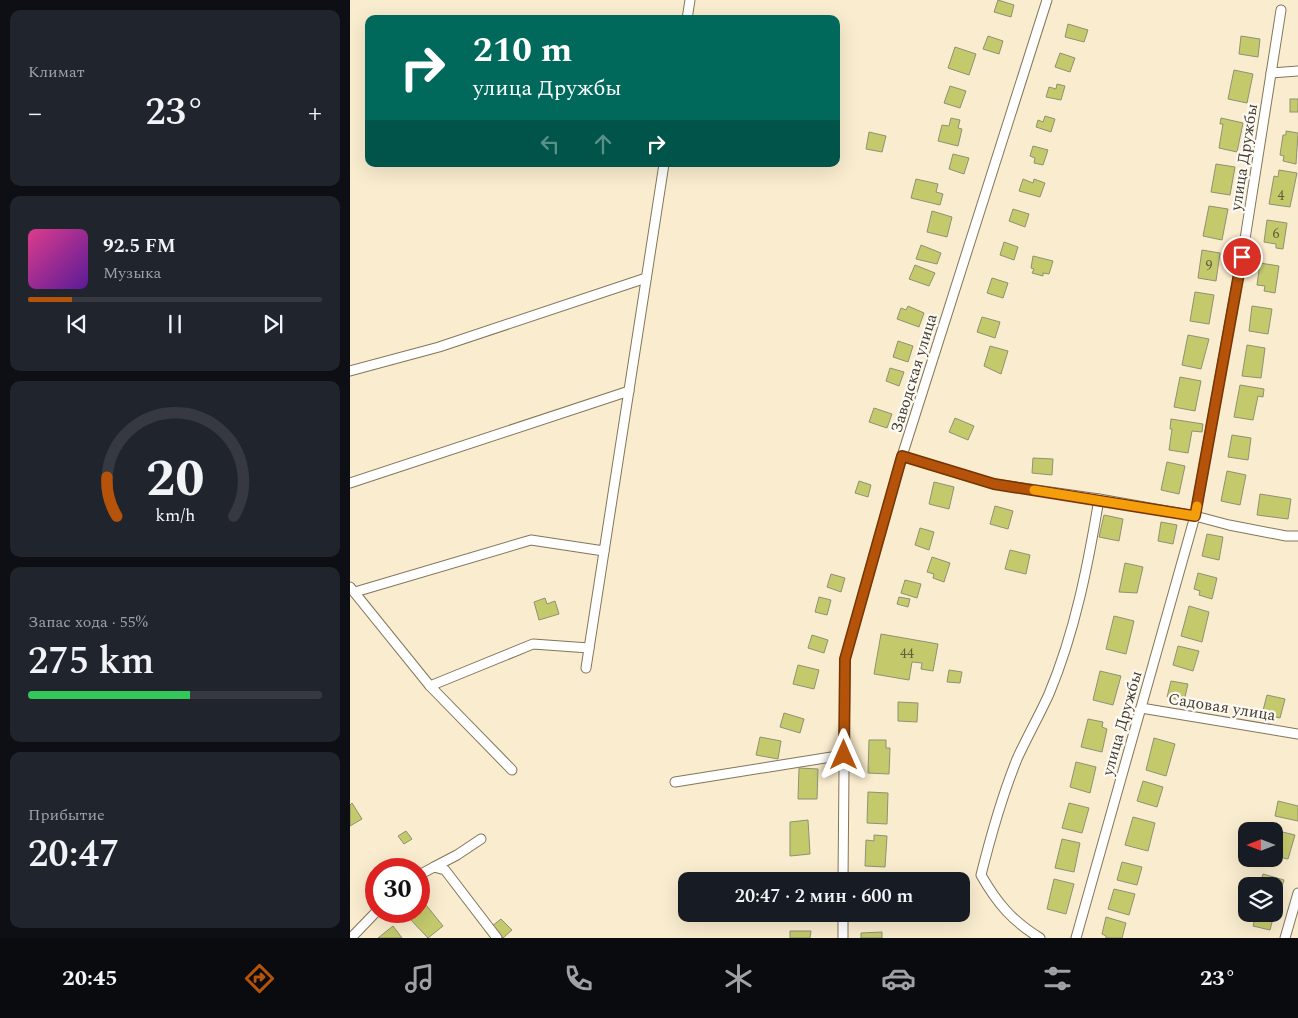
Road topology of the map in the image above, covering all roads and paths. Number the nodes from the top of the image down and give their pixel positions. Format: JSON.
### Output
{"nodes":[{"id":1,"x":690,"y":0,"type":"edge"},
{"id":2,"x":1047,"y":0,"type":"edge"},
{"id":3,"x":1281,"y":10,"type":"dead end"},
{"id":4,"x":688,"y":15,"type":"edge"},
{"id":5,"x":1298,"y":71,"type":"edge"},
{"id":6,"x":1271,"y":73,"type":"junction"},
{"id":7,"x":664,"y":167,"type":"edge"},
{"id":8,"x":646,"y":278,"type":"junction"},
{"id":9,"x":350,"y":371,"type":"edge"},
{"id":10,"x":629,"y":391,"type":"junction"},
{"id":11,"x":902,"y":456,"type":"junction"},
{"id":12,"x":350,"y":483,"type":"edge"},
{"id":13,"x":1099,"y":499,"type":"junction"},
{"id":14,"x":1195,"y":516,"type":"junction"},
{"id":15,"x":1298,"y":536,"type":"edge"},
{"id":16,"x":604,"y":551,"type":"junction"},
{"id":17,"x":352,"y":589,"type":"edge"},
{"id":18,"x":589,"y":648,"type":"junction"},
{"id":19,"x":586,"y":668,"type":"dead end"},
{"id":20,"x":430,"y":686,"type":"junction"},
{"id":21,"x":1141,"y":708,"type":"junction"},
{"id":22,"x":1298,"y":734,"type":"edge"},
{"id":23,"x":844,"y":755,"type":"junction"},
{"id":24,"x":512,"y":770,"type":"dead end"},
{"id":25,"x":675,"y":782,"type":"dead end"},
{"id":26,"x":481,"y":839,"type":"dead end"},
{"id":27,"x":434,"y":867,"type":"junction"},
{"id":28,"x":430,"y":869,"type":"edge"},
{"id":29,"x":843,"y":872,"type":"edge"},
{"id":30,"x":1298,"y":892,"type":"edge"},
{"id":31,"x":843,"y":922,"type":"edge"},
{"id":32,"x":365,"y":923,"type":"edge"},
{"id":33,"x":351,"y":938,"type":"edge"},
{"id":34,"x":497,"y":938,"type":"edge"},
{"id":35,"x":842,"y":938,"type":"edge"},
{"id":36,"x":1040,"y":938,"type":"edge"},
{"id":37,"x":1076,"y":938,"type":"edge"},
{"id":38,"x":1285,"y":938,"type":"edge"}],
"edges":[{"from":1,"to":4,"type":"street"},
{"from":2,"to":11,"type":"street","name":"Заводская улица"},
{"from":3,"to":6,"type":"street","name":"улица Дружбы"},
{"from":5,"to":6,"type":"street"},
{"from":6,"to":14,"type":"street","name":"улица Дружбы"},
{"from":7,"to":8,"type":"street"},
{"from":8,"to":9,"type":"street"},
{"from":8,"to":10,"type":"street"},
{"from":10,"to":12,"type":"street"},
{"from":10,"to":16,"type":"street"},
{"from":11,"to":13,"type":"street"},
{"from":11,"to":23,"type":"street","name":"Заводская улица"},
{"from":13,"to":14,"type":"street"},
{"from":13,"to":36,"type":"street"},
{"from":14,"to":15,"type":"street"},
{"from":14,"to":21,"type":"street","name":"улица Дружбы"},
{"from":16,"to":17,"type":"street"},
{"from":16,"to":18,"type":"street"},
{"from":17,"to":20,"type":"street"},
{"from":18,"to":19,"type":"street"},
{"from":18,"to":20,"type":"street"},
{"from":20,"to":24,"type":"street"},
{"from":21,"to":22,"type":"street","name":"Садовая улица"},
{"from":21,"to":37,"type":"street","name":"улица Дружбы"},
{"from":23,"to":25,"type":"street"},
{"from":23,"to":29,"type":"street","name":"Заводская улица"},
{"from":26,"to":27,"type":"street"},
{"from":27,"to":28,"type":"street"},
{"from":27,"to":34,"type":"street"},
{"from":30,"to":38,"type":"street"},
{"from":31,"to":35,"type":"street"},
{"from":32,"to":33,"type":"street"}]}
